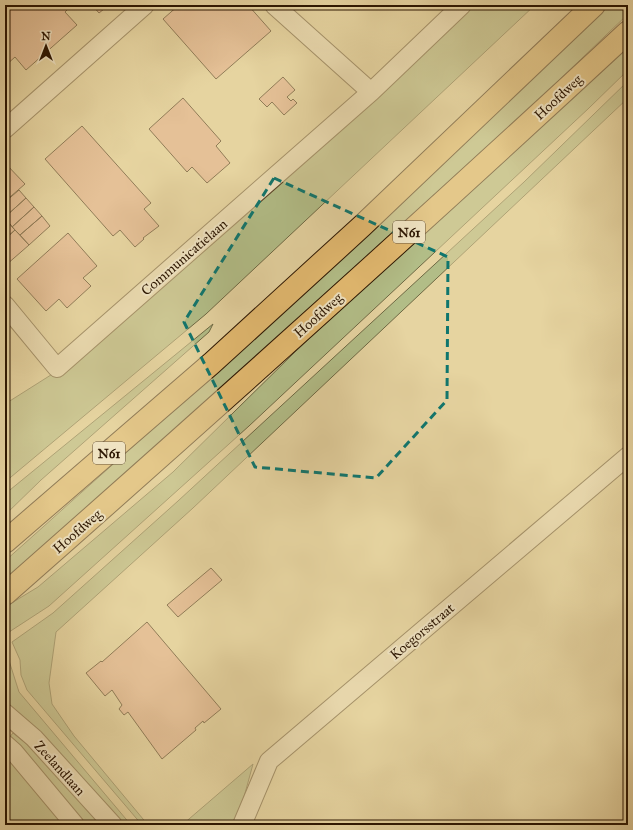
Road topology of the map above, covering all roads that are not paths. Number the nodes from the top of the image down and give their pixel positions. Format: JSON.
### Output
{"nodes":[{"id":1,"x":145,"y":5,"type":"edge"},
{"id":2,"x":274,"y":5,"type":"edge"},
{"id":3,"x":462,"y":5,"type":"edge"},
{"id":4,"x":594,"y":5,"type":"edge"},
{"id":5,"x":628,"y":32,"type":"edge"},
{"id":6,"x":372,"y":92,"type":"junction"},
{"id":7,"x":5,"y":129,"type":"edge"},
{"id":8,"x":5,"y":305,"type":"edge"},
{"id":9,"x":628,"y":456,"type":"edge"},
{"id":10,"x":5,"y":542,"type":"edge"},
{"id":11,"x":5,"y":594,"type":"edge"},
{"id":12,"x":6,"y":718,"type":"edge"},
{"id":13,"x":5,"y":744,"type":"edge"},
{"id":14,"x":75,"y":825,"type":"edge"},
{"id":15,"x":113,"y":825,"type":"edge"},
{"id":16,"x":242,"y":825,"type":"edge"}],
"edges":[{"from":1,"to":7,"type":"street"},
{"from":2,"to":6,"type":"street"},
{"from":3,"to":6,"type":"street","name":"Communicatielaan"},
{"from":4,"to":10,"type":"main road","number":"N61"},
{"from":5,"to":11,"type":"main road","name":"Hoofdweg","number":"N61"},
{"from":6,"to":8,"type":"street","name":"Communicatielaan"},
{"from":9,"to":16,"type":"street","name":"Koegorsstraat"},
{"from":12,"to":15,"type":"street","name":"Zeelandlaan"},
{"from":13,"to":14,"type":"street","name":"Zeelandlaan"}]}
